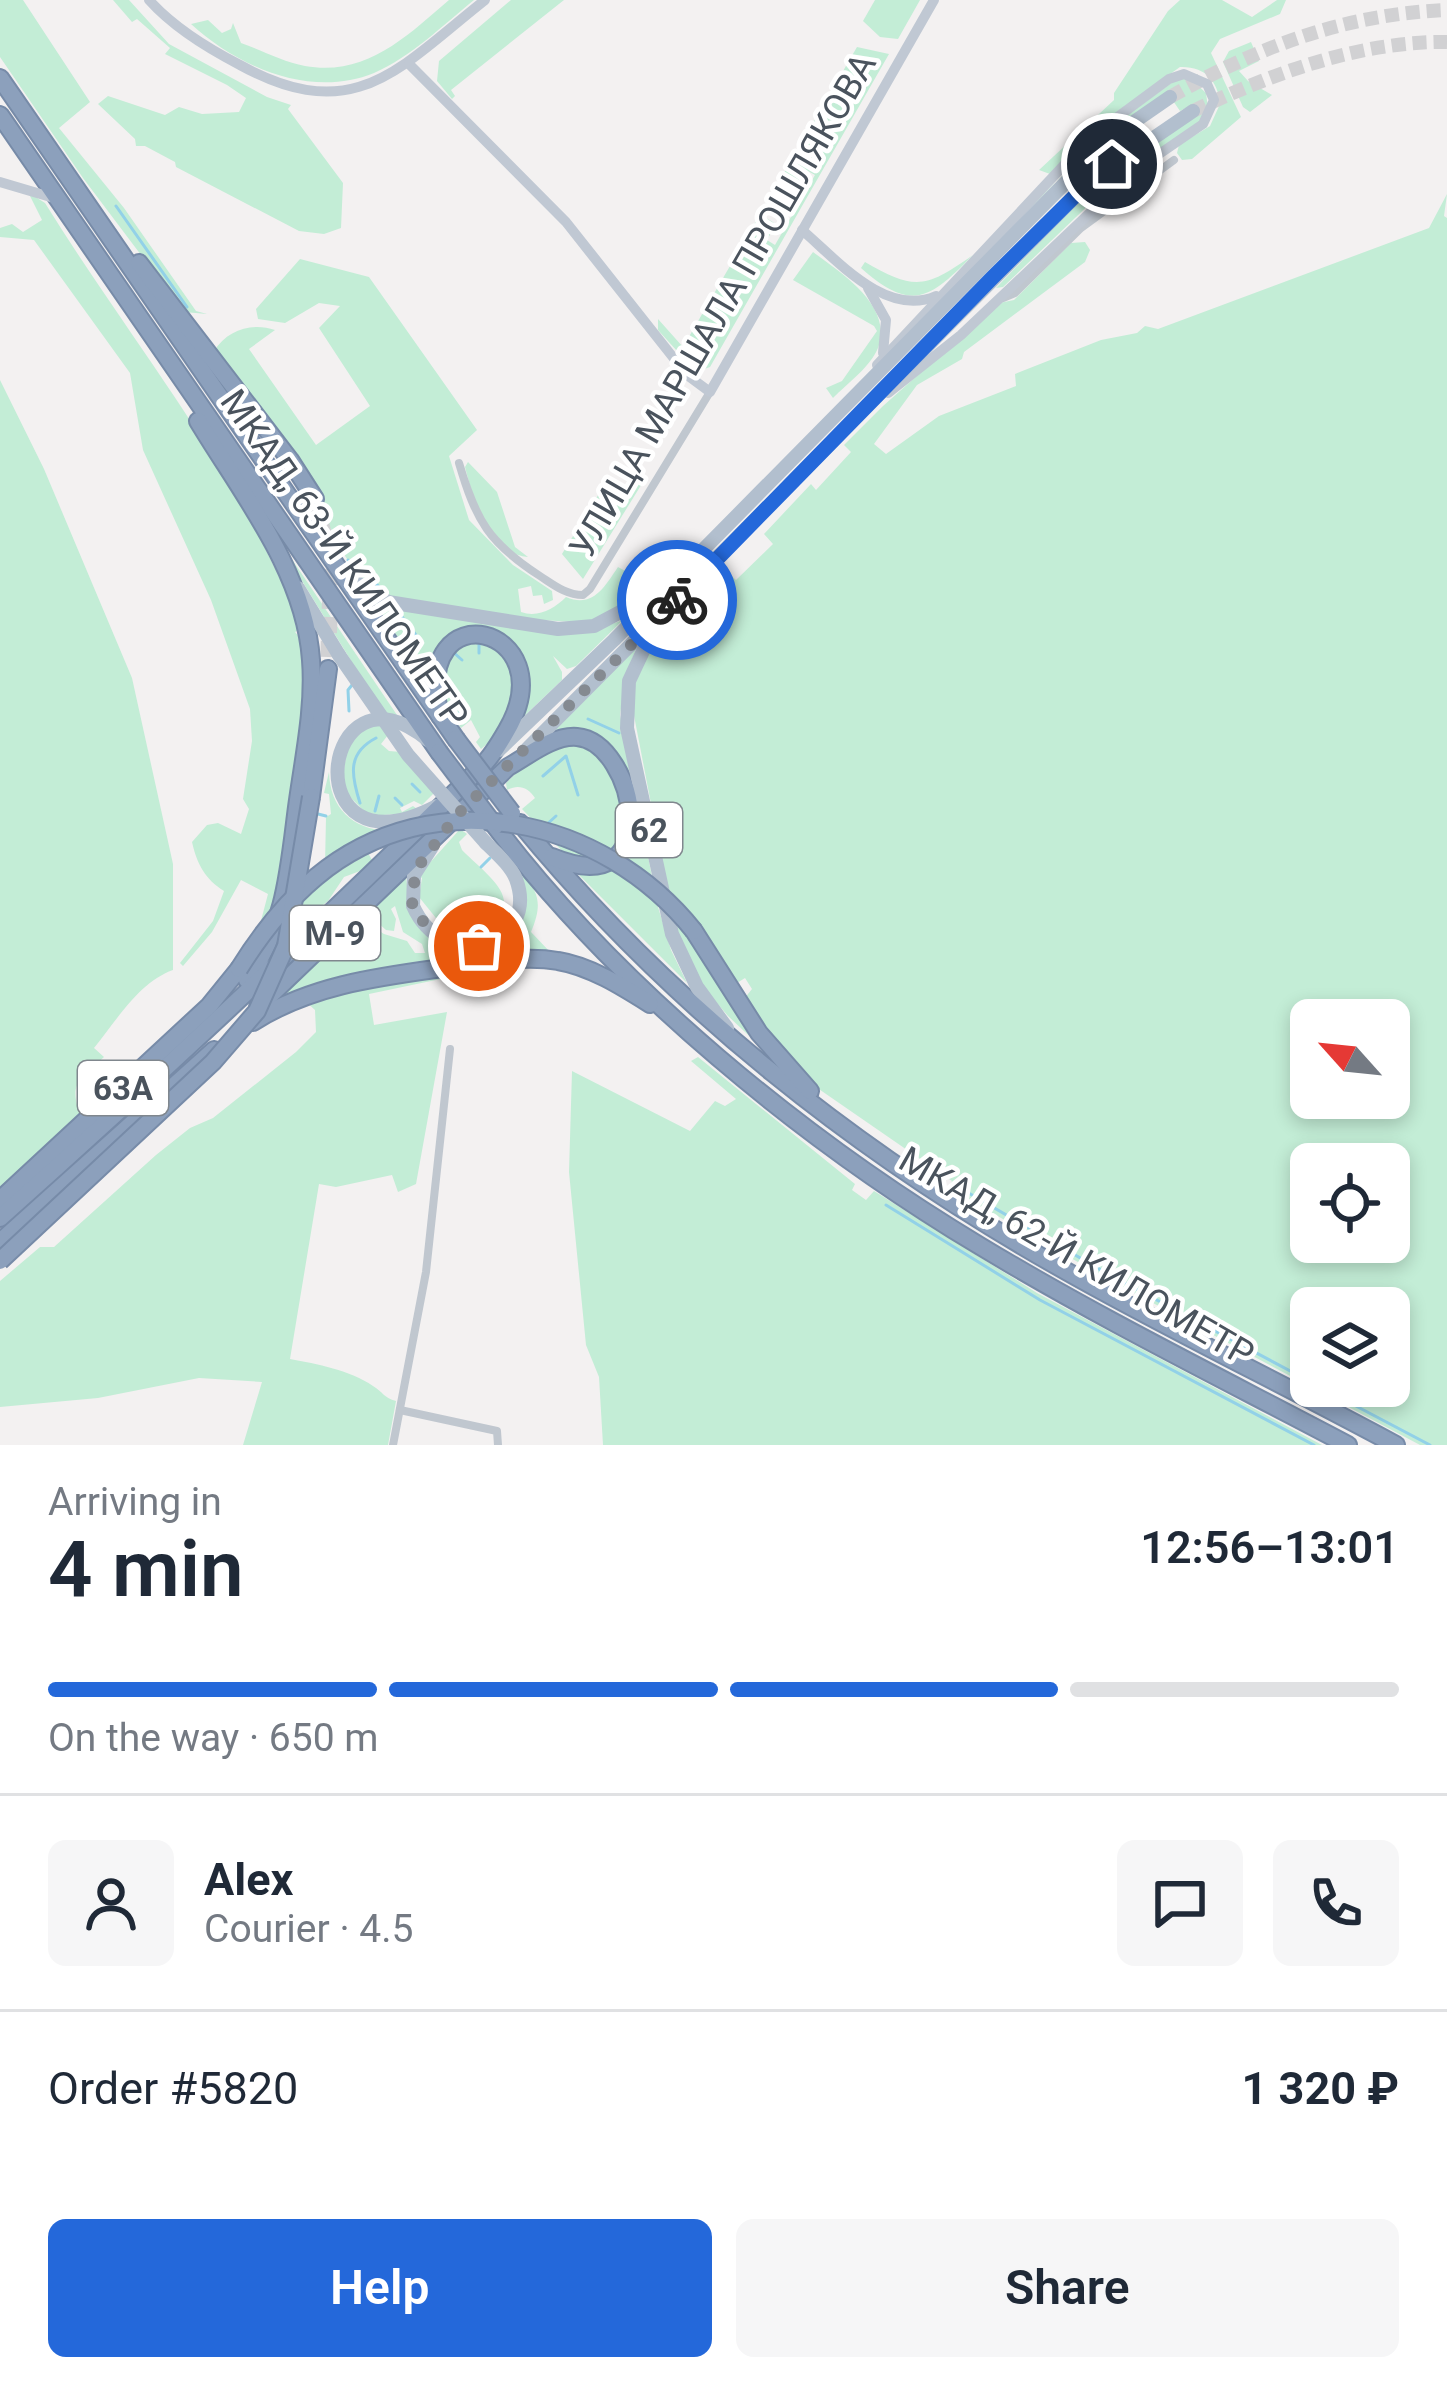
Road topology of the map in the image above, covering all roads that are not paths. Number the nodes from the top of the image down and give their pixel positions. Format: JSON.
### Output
{"nodes":[{"id":1,"x":149,"y":0,"type":"edge"},
{"id":2,"x":485,"y":0,"type":"edge"},
{"id":3,"x":934,"y":0,"type":"edge"},
{"id":4,"x":409,"y":64,"type":"junction"},
{"id":5,"x":0,"y":78,"type":"edge"},
{"id":6,"x":1170,"y":97,"type":"tunnel mouth"},
{"id":7,"x":1193,"y":111,"type":"tunnel mouth"},
{"id":8,"x":0,"y":116,"type":"edge"},
{"id":9,"x":29,"y":158,"type":"junction"},
{"id":10,"x":1174,"y":160,"type":"dead end"},
{"id":11,"x":0,"y":182,"type":"edge"},
{"id":12,"x":15,"y":186,"type":"junction"},
{"id":13,"x":61,"y":203,"type":"junction"},
{"id":14,"x":100,"y":225,"type":"junction"},
{"id":15,"x":802,"y":230,"type":"junction"},
{"id":16,"x":862,"y":281,"type":"junction"},
{"id":17,"x":944,"y":291,"type":"junction"},
{"id":18,"x":998,"y":300,"type":"junction"},
{"id":19,"x":155,"y":341,"type":"junction"},
{"id":20,"x":877,"y":365,"type":"junction"},
{"id":21,"x":710,"y":392,"type":"junction"},
{"id":22,"x":854,"y":398,"type":"junction"},
{"id":23,"x":866,"y":409,"type":"junction"},
{"id":24,"x":459,"y":464,"type":"dead end"},
{"id":25,"x":315,"y":499,"type":"tunnel mouth"},
{"id":26,"x":330,"y":558,"type":"junction"},
{"id":27,"x":286,"y":568,"type":"junction"},
{"id":28,"x":674,"y":576,"type":"junction"},
{"id":29,"x":672,"y":605,"type":"junction"},
{"id":30,"x":333,"y":662,"type":"junction"},
{"id":31,"x":440,"y":716,"type":"junction"},
{"id":32,"x":436,"y":748,"type":"junction"},
{"id":33,"x":490,"y":758,"type":"junction"},
{"id":34,"x":508,"y":767,"type":"junction"},
{"id":35,"x":304,"y":799,"type":"junction"},
{"id":36,"x":452,"y":808,"type":"junction"},
{"id":37,"x":490,"y":834,"type":"junction"},
{"id":38,"x":546,"y":854,"type":"junction"},
{"id":39,"x":212,"y":1025,"type":"junction"},
{"id":40,"x":687,"y":1027,"type":"junction"},
{"id":41,"x":741,"y":1046,"type":"junction"},
{"id":42,"x":451,"y":1049,"type":"dead end"},
{"id":43,"x":213,"y":1051,"type":"junction"},
{"id":44,"x":765,"y":1067,"type":"joint"},
{"id":45,"x":783,"y":1109,"type":"joint"},
{"id":46,"x":877,"y":1152,"type":"junction"},
{"id":47,"x":0,"y":1200,"type":"edge"},
{"id":48,"x":40,"y":1208,"type":"junction"},
{"id":49,"x":0,"y":1218,"type":"edge"},
{"id":50,"x":0,"y":1243,"type":"edge"},
{"id":51,"x":0,"y":1262,"type":"edge"},
{"id":52,"x":400,"y":1410,"type":"junction"},
{"id":53,"x":393,"y":1445,"type":"edge"},
{"id":54,"x":498,"y":1445,"type":"edge"},
{"id":55,"x":1348,"y":1445,"type":"edge"},
{"id":56,"x":1396,"y":1445,"type":"edge"}],
"edges":[{"from":1,"to":4,"type":"main road"},
{"from":2,"to":4,"type":"main road"},
{"from":3,"to":15,"type":"main road","name":"УЛИЦА МАРШАЛА ПРОШЛЯКОВА"},
{"from":4,"to":21,"type":"main road"},
{"from":5,"to":14,"type":"highway"},
{"from":6,"to":22,"type":"main road"},
{"from":7,"to":23,"type":"main road"},
{"from":8,"to":9,"type":"highway","name":"МКАД, 63-Й КИЛОМЕТР"},
{"from":9,"to":12,"type":"main road"},
{"from":9,"to":13,"type":"highway","name":"МКАД, 63-Й КИЛОМЕТР"},
{"from":10,"to":18,"type":"street"},
{"from":11,"to":12,"type":"main road"},
{"from":12,"to":13,"type":"main road"},
{"from":13,"to":19,"type":"highway","name":"МКАД, 63-Й КИЛОМЕТР"},
{"from":14,"to":25,"type":"highway"},
{"from":14,"to":26,"type":"highway","name":"МКАД, 63-Й КИЛОМЕТР"},
{"from":15,"to":16,"type":"main road"},
{"from":15,"to":21,"type":"main road","name":"УЛИЦА МАРШАЛА ПРОШЛЯКОВА"},
{"from":16,"to":17,"type":"main road"},
{"from":16,"to":20,"type":"main road"},
{"from":17,"to":18,"type":"main road"},
{"from":17,"to":20,"type":"main road"},
{"from":18,"to":23,"type":"main road"},
{"from":19,"to":27,"type":"highway"},
{"from":19,"to":32,"type":"highway","name":"МКАД, 63-Й КИЛОМЕТР"},
{"from":20,"to":22,"type":"main road"},
{"from":21,"to":24,"type":"street","name":"УЛИЦА МАРШАЛА ПРОШЛЯКОВА"},
{"from":22,"to":28,"type":"main road"},
{"from":23,"to":29,"type":"main road"},
{"from":26,"to":28,"type":"main road"},
{"from":26,"to":31,"type":"highway","name":"МКАД, 63-Й КИЛОМЕТР"},
{"from":27,"to":30,"type":"main road"},
{"from":27,"to":35,"type":"highway"},
{"from":28,"to":33,"type":"main road"},
{"from":29,"to":34,"type":"main road"},
{"from":29,"to":41,"type":"main road","number":"62"},
{"from":30,"to":35,"type":"highway"},
{"from":30,"to":37,"type":"main road","bridge":true},
{"from":31,"to":33,"type":"highway"},
{"from":31,"to":38,"type":"highway","name":"МКАД, 63-Й КИЛОМЕТР","bridge":true},
{"from":32,"to":36,"type":"main road"},
{"from":32,"to":37,"type":"highway","name":"МКАД, 63-Й КИЛОМЕТР","bridge":true},
{"from":33,"to":36,"type":"highway","number":"М-9"},
{"from":34,"to":36,"type":"highway","number":"М-9"},
{"from":34,"to":38,"type":"highway"},
{"from":35,"to":39,"type":"highway"},
{"from":35,"to":51,"type":"highway","bridge":true},
{"from":36,"to":37,"type":"main road"},
{"from":36,"to":39,"type":"highway","number":"М-9"},
{"from":36,"to":43,"type":"highway","number":"М-9"},
{"from":37,"to":40,"type":"highway","name":"МКАД, 63-Й КИЛОМЕТР"},
{"from":38,"to":41,"type":"highway","name":"МКАД, 63-Й КИЛОМЕТР"},
{"from":39,"to":49,"type":"highway","number":"М-9"},
{"from":40,"to":43,"type":"highway"},
{"from":40,"to":45,"type":"highway","name":"МКАД, 63-Й КИЛОМЕТР"},
{"from":41,"to":44,"type":"highway","name":"МКАД, 63-Й КИЛОМЕТР"},
{"from":42,"to":52,"type":"street"},
{"from":43,"to":48,"type":"highway","number":"М-9"},
{"from":44,"to":46,"type":"highway","name":"МКАД, 62-Й КИЛОМЕТР"},
{"from":45,"to":55,"type":"highway","name":"МКАД, 62-Й КИЛОМЕТР"},
{"from":46,"to":47,"type":"highway","number":"63A","bridge":true},
{"from":46,"to":56,"type":"highway","name":"МКАД, 62-Й КИЛОМЕТР"},
{"from":48,"to":50,"type":"highway","number":"М-9"},
{"from":48,"to":51,"type":"main road"},
{"from":52,"to":53,"type":"street"},
{"from":52,"to":54,"type":"street"}]}
